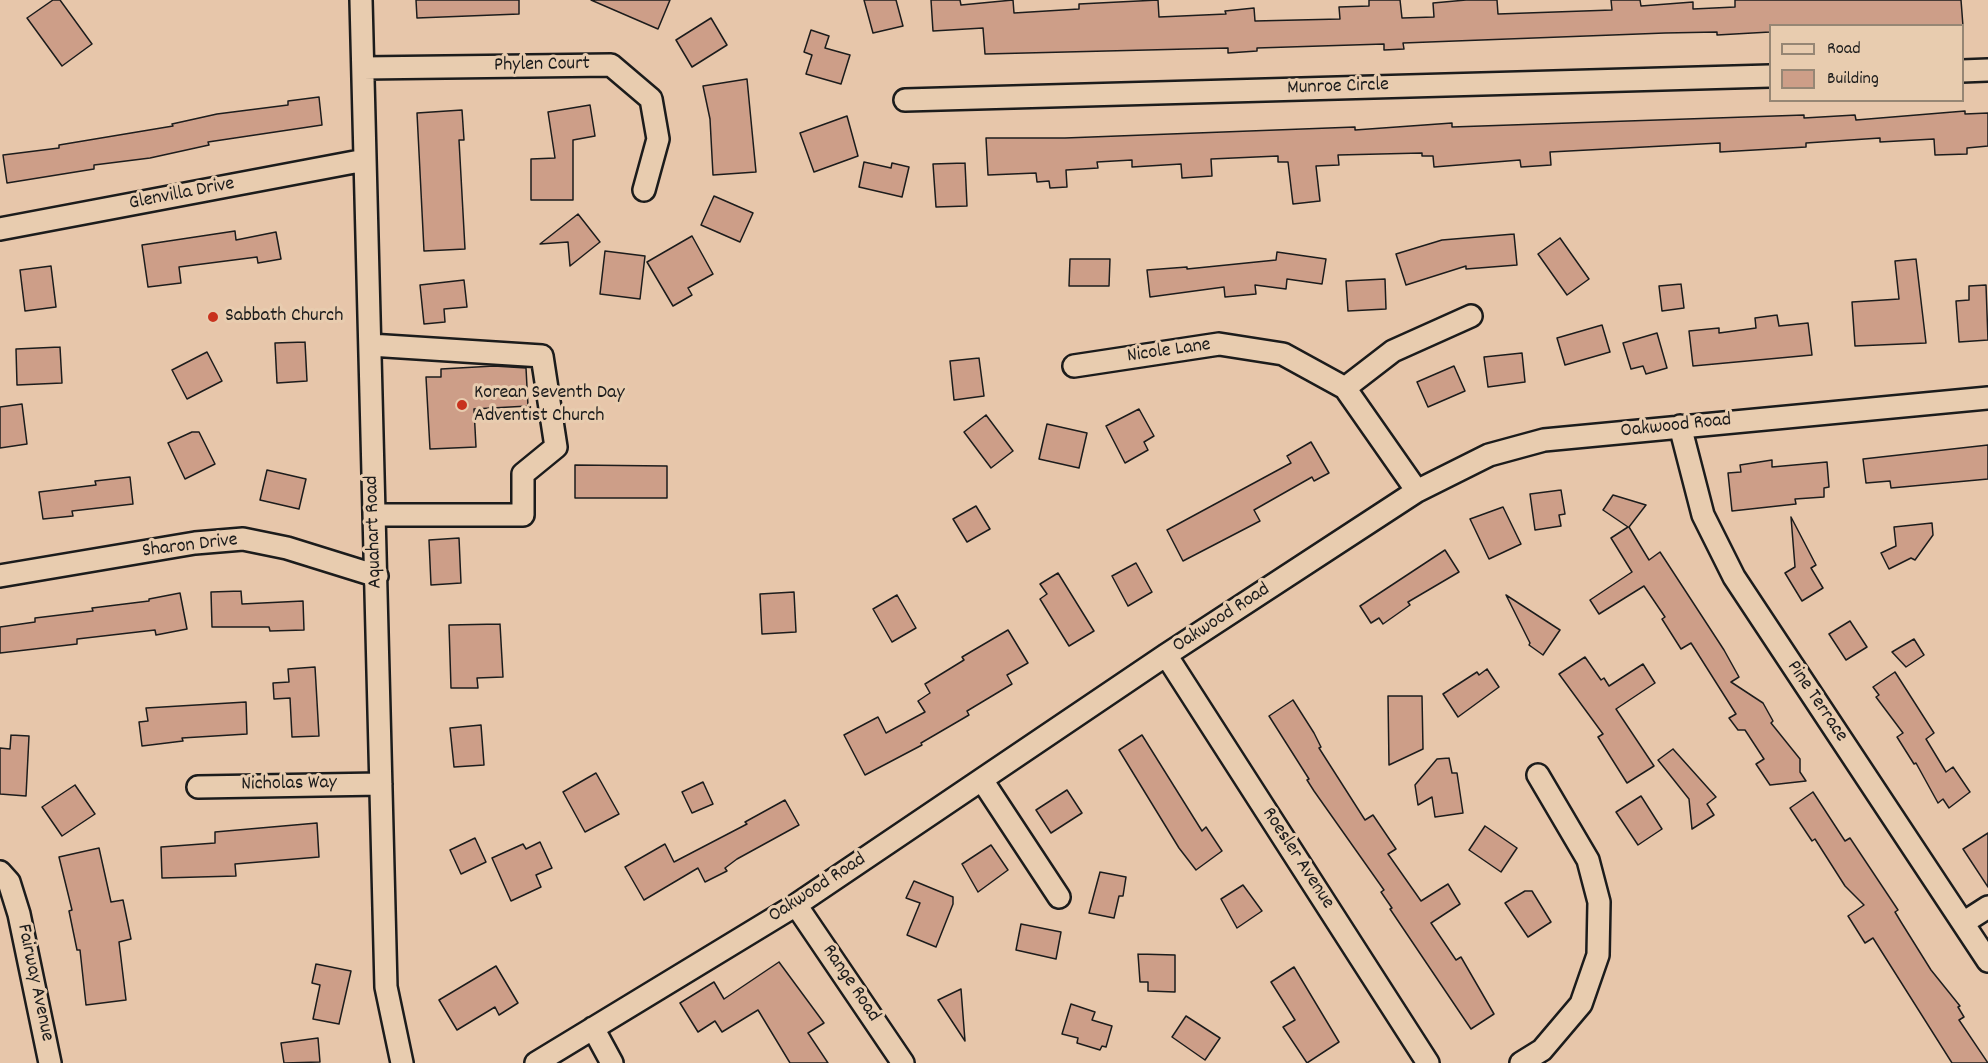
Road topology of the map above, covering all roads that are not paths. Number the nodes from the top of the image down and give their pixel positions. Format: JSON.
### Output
{"nodes":[{"id":1,"x":361,"y":0,"type":"edge"},
{"id":2,"x":363,"y":68,"type":"junction"},
{"id":3,"x":1988,"y":70,"type":"edge"},
{"id":4,"x":1964,"y":71,"type":"edge"},
{"id":5,"x":1769,"y":76,"type":"edge"},
{"id":6,"x":905,"y":100,"type":"dead end"},
{"id":7,"x":365,"y":160,"type":"junction"},
{"id":8,"x":644,"y":190,"type":"dead end"},
{"id":9,"x":0,"y":229,"type":"edge"},
{"id":10,"x":1471,"y":316,"type":"dead end"},
{"id":11,"x":370,"y":345,"type":"junction"},
{"id":12,"x":1074,"y":366,"type":"dead end"},
{"id":13,"x":1345,"y":387,"type":"junction"},
{"id":14,"x":1988,"y":398,"type":"edge"},
{"id":15,"x":1680,"y":426,"type":"junction"},
{"id":16,"x":1417,"y":491,"type":"junction"},
{"id":17,"x":375,"y":515,"type":"junction"},
{"id":18,"x":0,"y":576,"type":"edge"},
{"id":19,"x":377,"y":576,"type":"junction"},
{"id":20,"x":1166,"y":656,"type":"junction"},
{"id":21,"x":1538,"y":775,"type":"dead end"},
{"id":22,"x":982,"y":780,"type":"junction"},
{"id":23,"x":381,"y":784,"type":"junction"},
{"id":24,"x":198,"y":787,"type":"dead end"},
{"id":25,"x":0,"y":872,"type":"edge"},
{"id":26,"x":1059,"y":897,"type":"dead end"},
{"id":27,"x":796,"y":905,"type":"junction"},
{"id":28,"x":1988,"y":907,"type":"edge"},
{"id":29,"x":1964,"y":923,"type":"junction"},
{"id":30,"x":1988,"y":961,"type":"edge"},
{"id":31,"x":593,"y":1028,"type":"junction"},
{"id":32,"x":50,"y":1063,"type":"edge"},
{"id":33,"x":402,"y":1063,"type":"edge"},
{"id":34,"x":536,"y":1063,"type":"edge"},
{"id":35,"x":612,"y":1063,"type":"edge"},
{"id":36,"x":903,"y":1063,"type":"edge"},
{"id":37,"x":1428,"y":1063,"type":"edge"},
{"id":38,"x":1521,"y":1063,"type":"edge"}],
"edges":[{"from":1,"to":2,"type":"street","name":"Aquahart Road"},
{"from":2,"to":7,"type":"street","name":"Aquahart Road"},
{"from":2,"to":8,"type":"street","name":"Phylen Court"},
{"from":3,"to":4,"type":"street"},
{"from":5,"to":6,"type":"street","name":"Munroe Circle"},
{"from":7,"to":9,"type":"street","name":"Glenvilla Drive"},
{"from":7,"to":11,"type":"street","name":"Aquahart Road"},
{"from":10,"to":13,"type":"street"},
{"from":11,"to":17,"type":"street","name":"Aquahart Road"},
{"from":11,"to":17,"type":"street"},
{"from":12,"to":13,"type":"street","name":"Nicole Lane"},
{"from":13,"to":16,"type":"street","name":"Nicole Lane"},
{"from":14,"to":15,"type":"street","name":"Oakwood Road"},
{"from":15,"to":16,"type":"street","name":"Oakwood Road"},
{"from":15,"to":29,"type":"street","name":"Pine Terrace"},
{"from":16,"to":20,"type":"street","name":"Oakwood Road"},
{"from":17,"to":19,"type":"street","name":"Aquahart Road"},
{"from":18,"to":19,"type":"street","name":"Sharon Drive"},
{"from":19,"to":23,"type":"street","name":"Aquahart Road"},
{"from":20,"to":22,"type":"street","name":"Oakwood Road"},
{"from":20,"to":37,"type":"street","name":"Roesler Avenue"},
{"from":21,"to":38,"type":"street"},
{"from":22,"to":26,"type":"street"},
{"from":22,"to":27,"type":"street","name":"Oakwood Road"},
{"from":23,"to":24,"type":"street","name":"Nicholas Way"},
{"from":23,"to":33,"type":"street","name":"Aquahart Road"},
{"from":25,"to":32,"type":"street","name":"Fairway Avenue"},
{"from":27,"to":31,"type":"street","name":"Oakwood Road"},
{"from":27,"to":36,"type":"street","name":"Range Road"},
{"from":28,"to":29,"type":"street"},
{"from":29,"to":30,"type":"street","name":"Pine Terrace"},
{"from":31,"to":34,"type":"street","name":"Oakwood Road"},
{"from":31,"to":35,"type":"street"}]}
